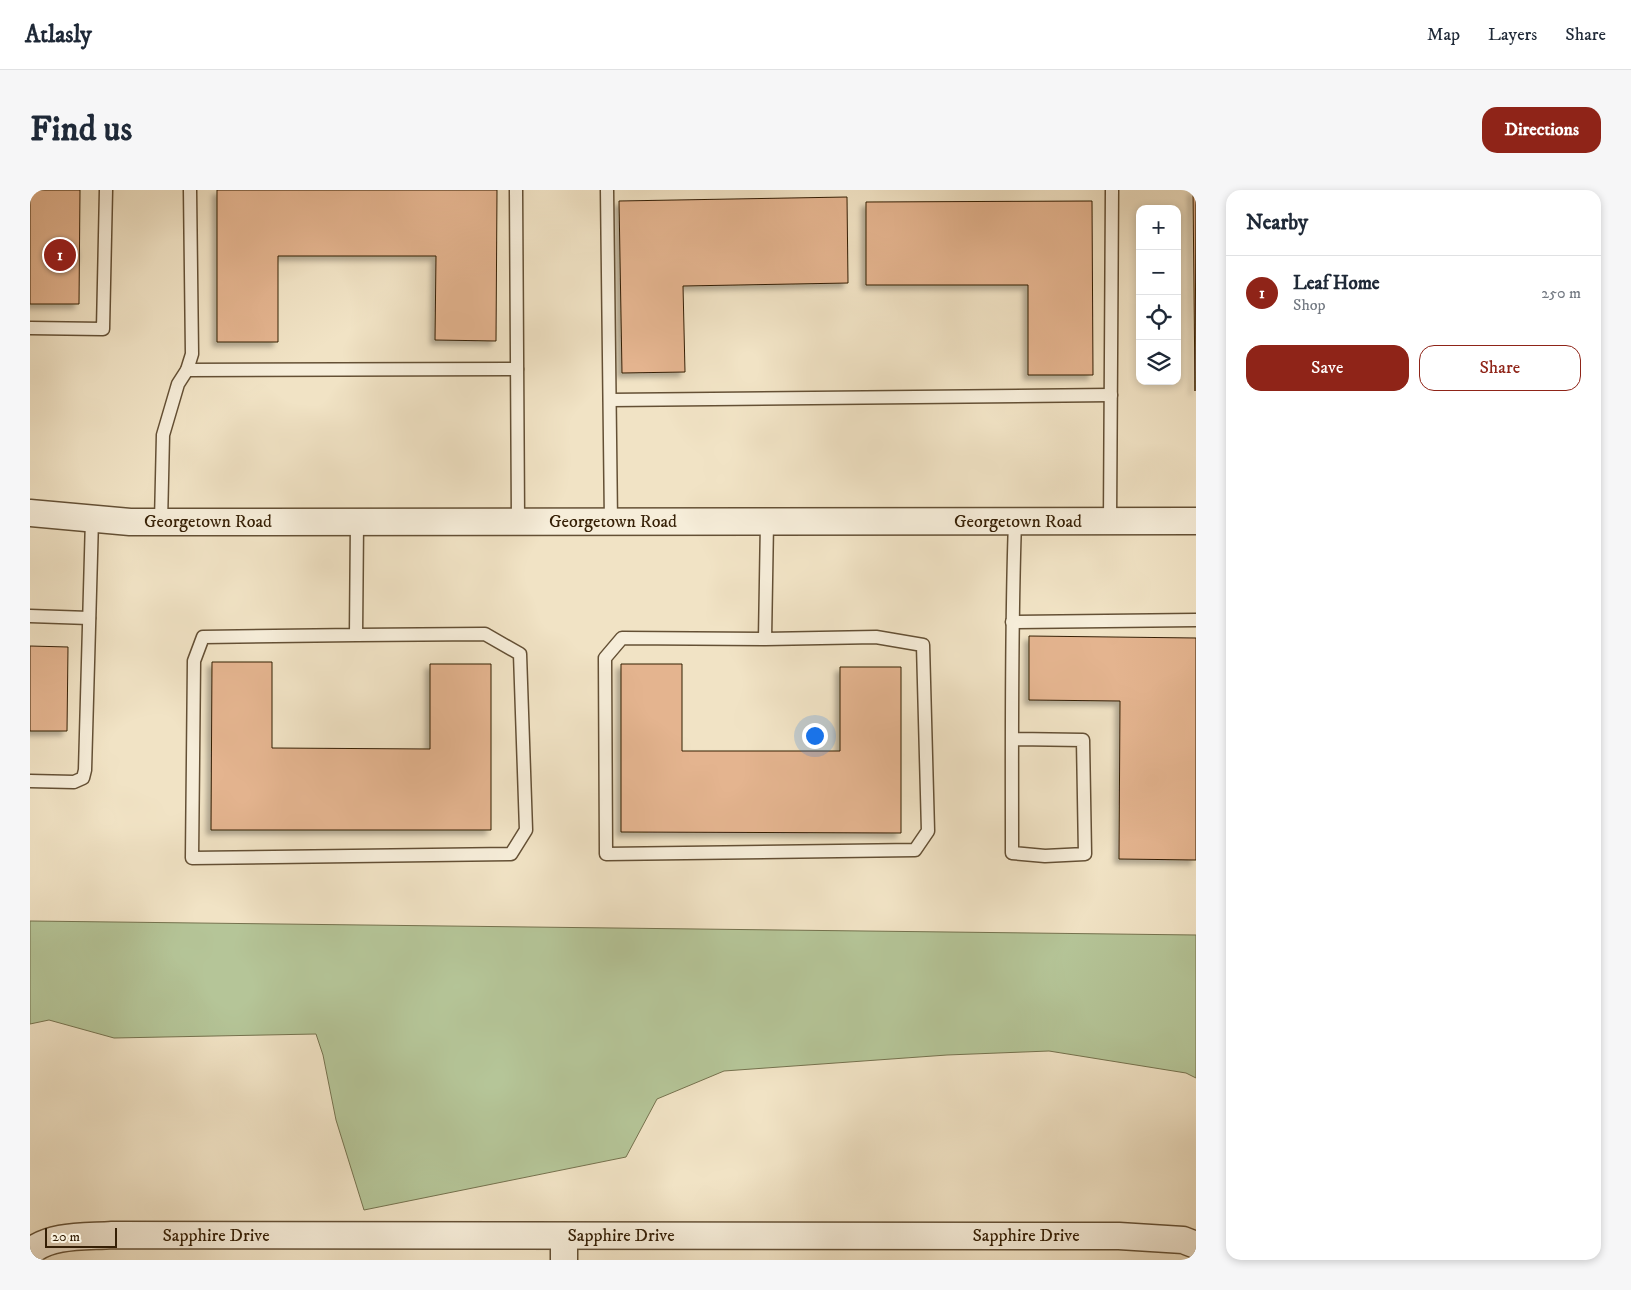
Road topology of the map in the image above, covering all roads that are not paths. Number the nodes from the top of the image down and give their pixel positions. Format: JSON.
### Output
{"nodes":[{"id":1,"x":106,"y":190,"type":"edge"},
{"id":2,"x":190,"y":190,"type":"edge"},
{"id":3,"x":516,"y":190,"type":"edge"},
{"id":4,"x":607,"y":190,"type":"edge"},
{"id":5,"x":1112,"y":190,"type":"edge"},
{"id":6,"x":30,"y":328,"type":"edge"},
{"id":7,"x":517,"y":369,"type":"junction"},
{"id":8,"x":188,"y":370,"type":"junction"},
{"id":9,"x":1111,"y":396,"type":"junction"},
{"id":10,"x":610,"y":400,"type":"junction"},
{"id":11,"x":30,"y":513,"type":"edge"},
{"id":12,"x":92,"y":519,"type":"junction"},
{"id":13,"x":518,"y":521,"type":"junction"},
{"id":14,"x":1196,"y":521,"type":"edge"},
{"id":15,"x":161,"y":522,"type":"junction"},
{"id":16,"x":357,"y":522,"type":"junction"},
{"id":17,"x":611,"y":522,"type":"junction"},
{"id":18,"x":767,"y":522,"type":"junction"},
{"id":19,"x":1015,"y":522,"type":"junction"},
{"id":20,"x":1110,"y":522,"type":"junction"},
{"id":21,"x":30,"y":616,"type":"edge"},
{"id":22,"x":89,"y":618,"type":"junction"},
{"id":23,"x":1196,"y":620,"type":"edge"},
{"id":24,"x":1012,"y":622,"type":"junction"},
{"id":25,"x":356,"y":635,"type":"junction"},
{"id":26,"x":765,"y":639,"type":"junction"},
{"id":27,"x":1012,"y":739,"type":"junction"},
{"id":28,"x":30,"y":781,"type":"edge"},
{"id":29,"x":1196,"y":1245,"type":"edge"},
{"id":30,"x":38,"y":1247,"type":"edge"},
{"id":31,"x":564,"y":1248,"type":"edge"}],
"edges":[{"from":1,"to":6,"type":"lane"},
{"from":2,"to":8,"type":"lane"},
{"from":3,"to":7,"type":"lane"},
{"from":4,"to":10,"type":"lane"},
{"from":5,"to":9,"type":"lane"},
{"from":7,"to":8,"type":"lane"},
{"from":7,"to":13,"type":"lane"},
{"from":8,"to":15,"type":"lane"},
{"from":9,"to":10,"type":"lane"},
{"from":9,"to":20,"type":"lane"},
{"from":10,"to":17,"type":"lane"},
{"from":11,"to":12,"type":"street","name":"Georgetown Road"},
{"from":12,"to":15,"type":"street","name":"Georgetown Road"},
{"from":12,"to":22,"type":"lane"},
{"from":13,"to":16,"type":"street","name":"Georgetown Road"},
{"from":13,"to":17,"type":"street","name":"Georgetown Road"},
{"from":14,"to":20,"type":"street","name":"Georgetown Road"},
{"from":15,"to":16,"type":"street","name":"Georgetown Road"},
{"from":16,"to":25,"type":"lane"},
{"from":17,"to":18,"type":"street","name":"Georgetown Road"},
{"from":18,"to":19,"type":"street","name":"Georgetown Road"},
{"from":18,"to":26,"type":"lane"},
{"from":19,"to":20,"type":"street","name":"Georgetown Road"},
{"from":19,"to":24,"type":"lane"},
{"from":21,"to":22,"type":"lane"},
{"from":22,"to":28,"type":"lane"},
{"from":23,"to":24,"type":"lane"},
{"from":24,"to":27,"type":"lane"},
{"from":25,"to":25,"type":"lane"},
{"from":26,"to":26,"type":"lane"},
{"from":27,"to":27,"type":"lane"},
{"from":29,"to":31,"type":"street","name":"Sapphire Drive"},
{"from":30,"to":31,"type":"street","name":"Sapphire Drive"}]}
